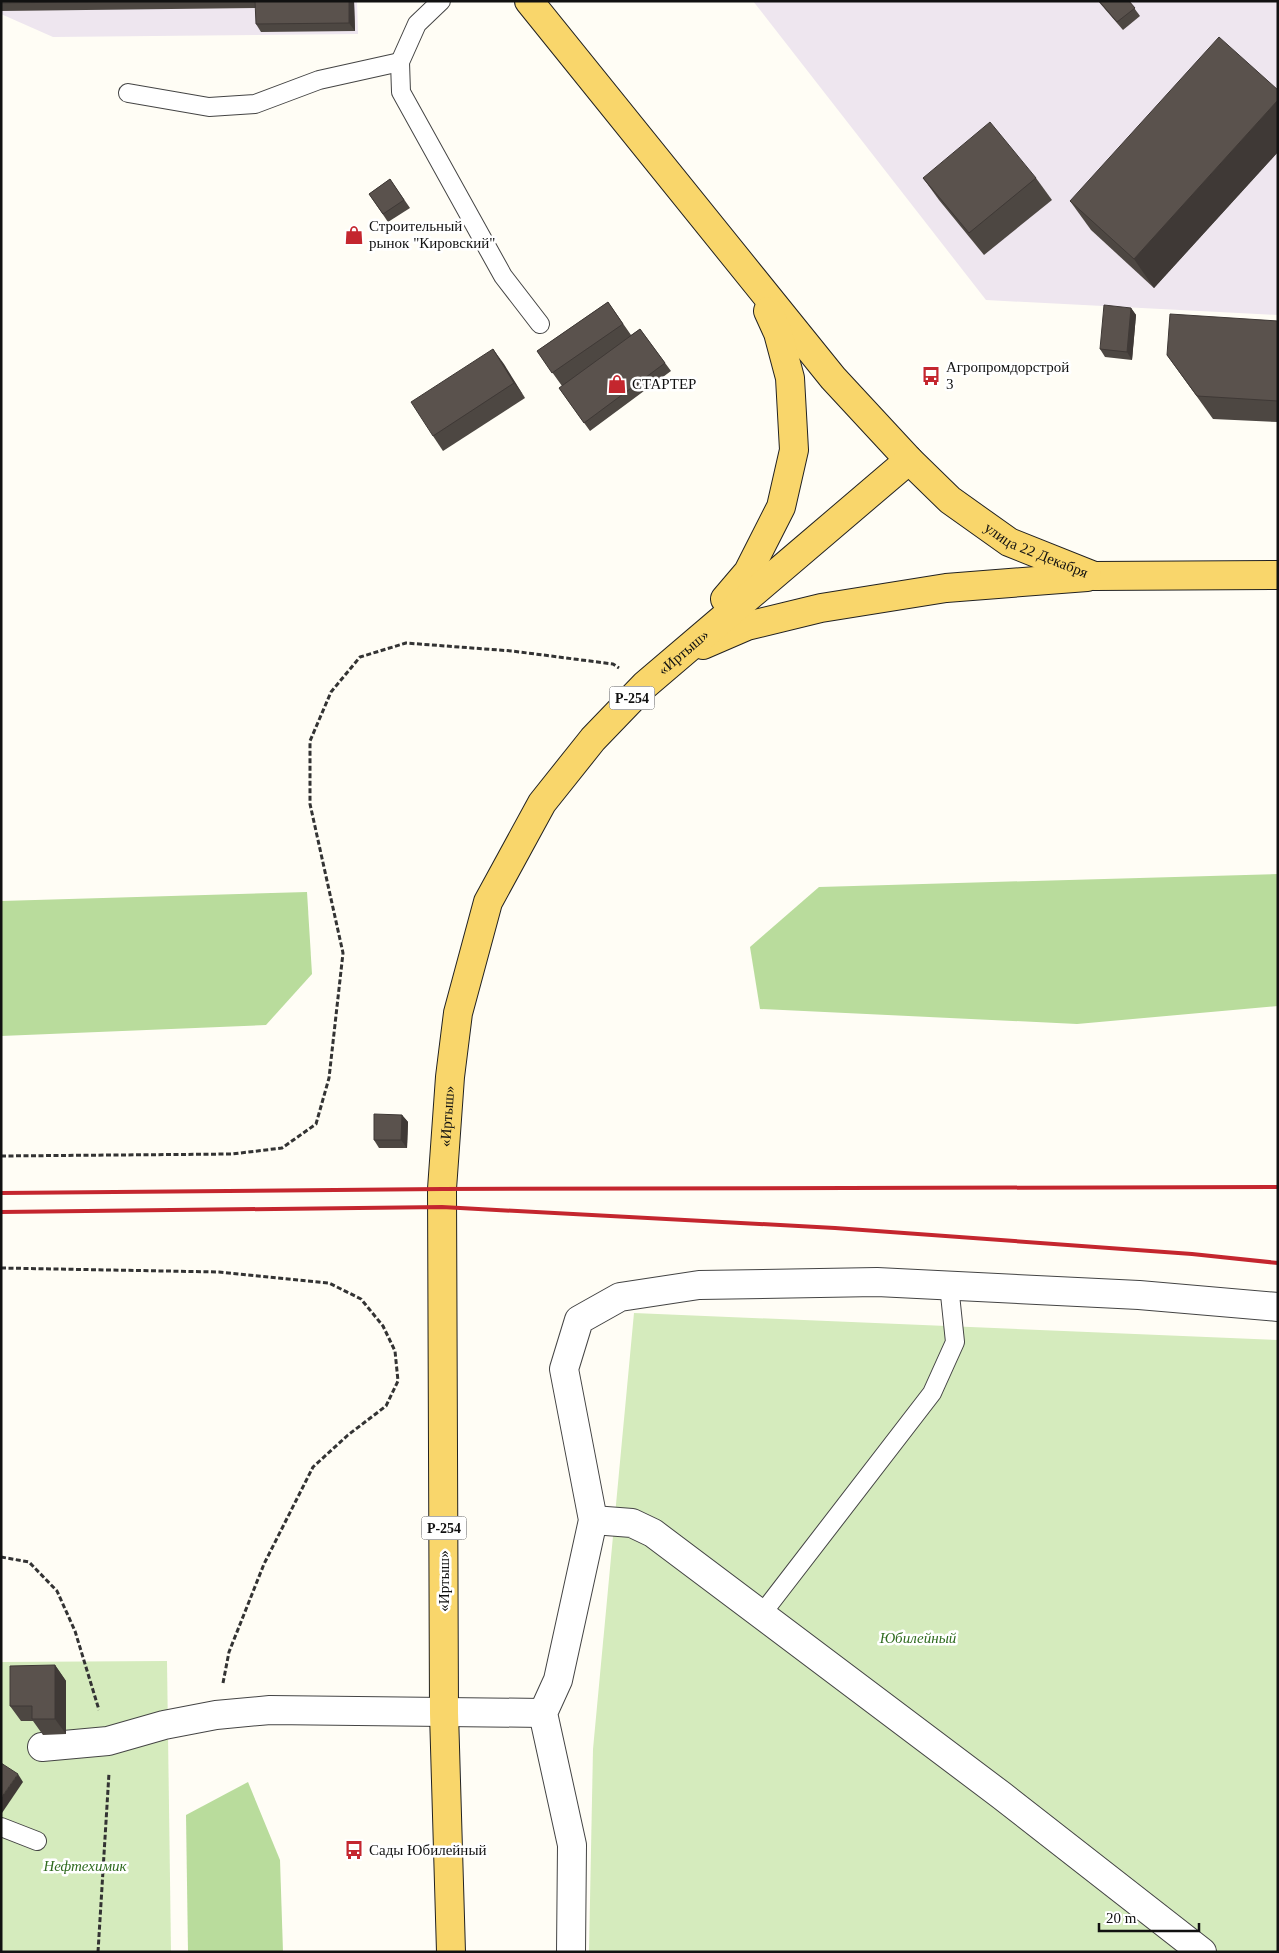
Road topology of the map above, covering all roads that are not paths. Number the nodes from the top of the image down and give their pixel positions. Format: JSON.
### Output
{"nodes":[{"id":1,"x":441,"y":1,"type":"edge"},
{"id":2,"x":529,"y":1,"type":"edge"},
{"id":3,"x":400,"y":62,"type":"junction"},
{"id":4,"x":128,"y":93,"type":"dead end"},
{"id":5,"x":757,"y":284,"type":"junction"},
{"id":6,"x":540,"y":324,"type":"dead end"},
{"id":7,"x":909,"y":460,"type":"junction"},
{"id":8,"x":1278,"y":575,"type":"edge"},
{"id":9,"x":1094,"y":576,"type":"junction"},
{"id":10,"x":677,"y":657,"type":"junction"},
{"id":11,"x":948,"y":1285,"type":"junction"},
{"id":12,"x":1278,"y":1307,"type":"edge"},
{"id":13,"x":593,"y":1520,"type":"junction"},
{"id":14,"x":762,"y":1614,"type":"junction"},
{"id":15,"x":444,"y":1713,"type":"junction"},
{"id":16,"x":543,"y":1713,"type":"junction"},
{"id":17,"x":42,"y":1747,"type":"dead end"},
{"id":18,"x":1,"y":1828,"type":"edge"},
{"id":19,"x":37,"y":1841,"type":"dead end"},
{"id":20,"x":451,"y":1952,"type":"edge"},
{"id":21,"x":570,"y":1952,"type":"edge"},
{"id":22,"x":1202,"y":1952,"type":"edge"}],
"edges":[{"from":1,"to":3,"type":"lane"},
{"from":2,"to":5,"type":"main road","name":"улица 22 Декабря"},
{"from":3,"to":4,"type":"lane"},
{"from":3,"to":6,"type":"lane"},
{"from":5,"to":7,"type":"main road","name":"улица 22 Декабря"},
{"from":5,"to":10,"type":"main road"},
{"from":7,"to":9,"type":"main road","name":"улица 22 Декабря"},
{"from":7,"to":10,"type":"main road","name":"«Иртыш»","number":"Р-254"},
{"from":8,"to":9,"type":"main road","name":"улица 22 Декабря"},
{"from":9,"to":10,"type":"main road"},
{"from":10,"to":15,"type":"main road","name":"«Иртыш»","number":"Р-254"},
{"from":11,"to":12,"type":"street"},
{"from":11,"to":13,"type":"street"},
{"from":11,"to":14,"type":"lane"},
{"from":13,"to":14,"type":"street"},
{"from":13,"to":16,"type":"street"},
{"from":14,"to":22,"type":"street"},
{"from":15,"to":16,"type":"street"},
{"from":15,"to":17,"type":"street"},
{"from":15,"to":20,"type":"main road","name":"«Иртыш»","number":"Р-254"},
{"from":16,"to":21,"type":"street"},
{"from":18,"to":19,"type":"lane"}]}
